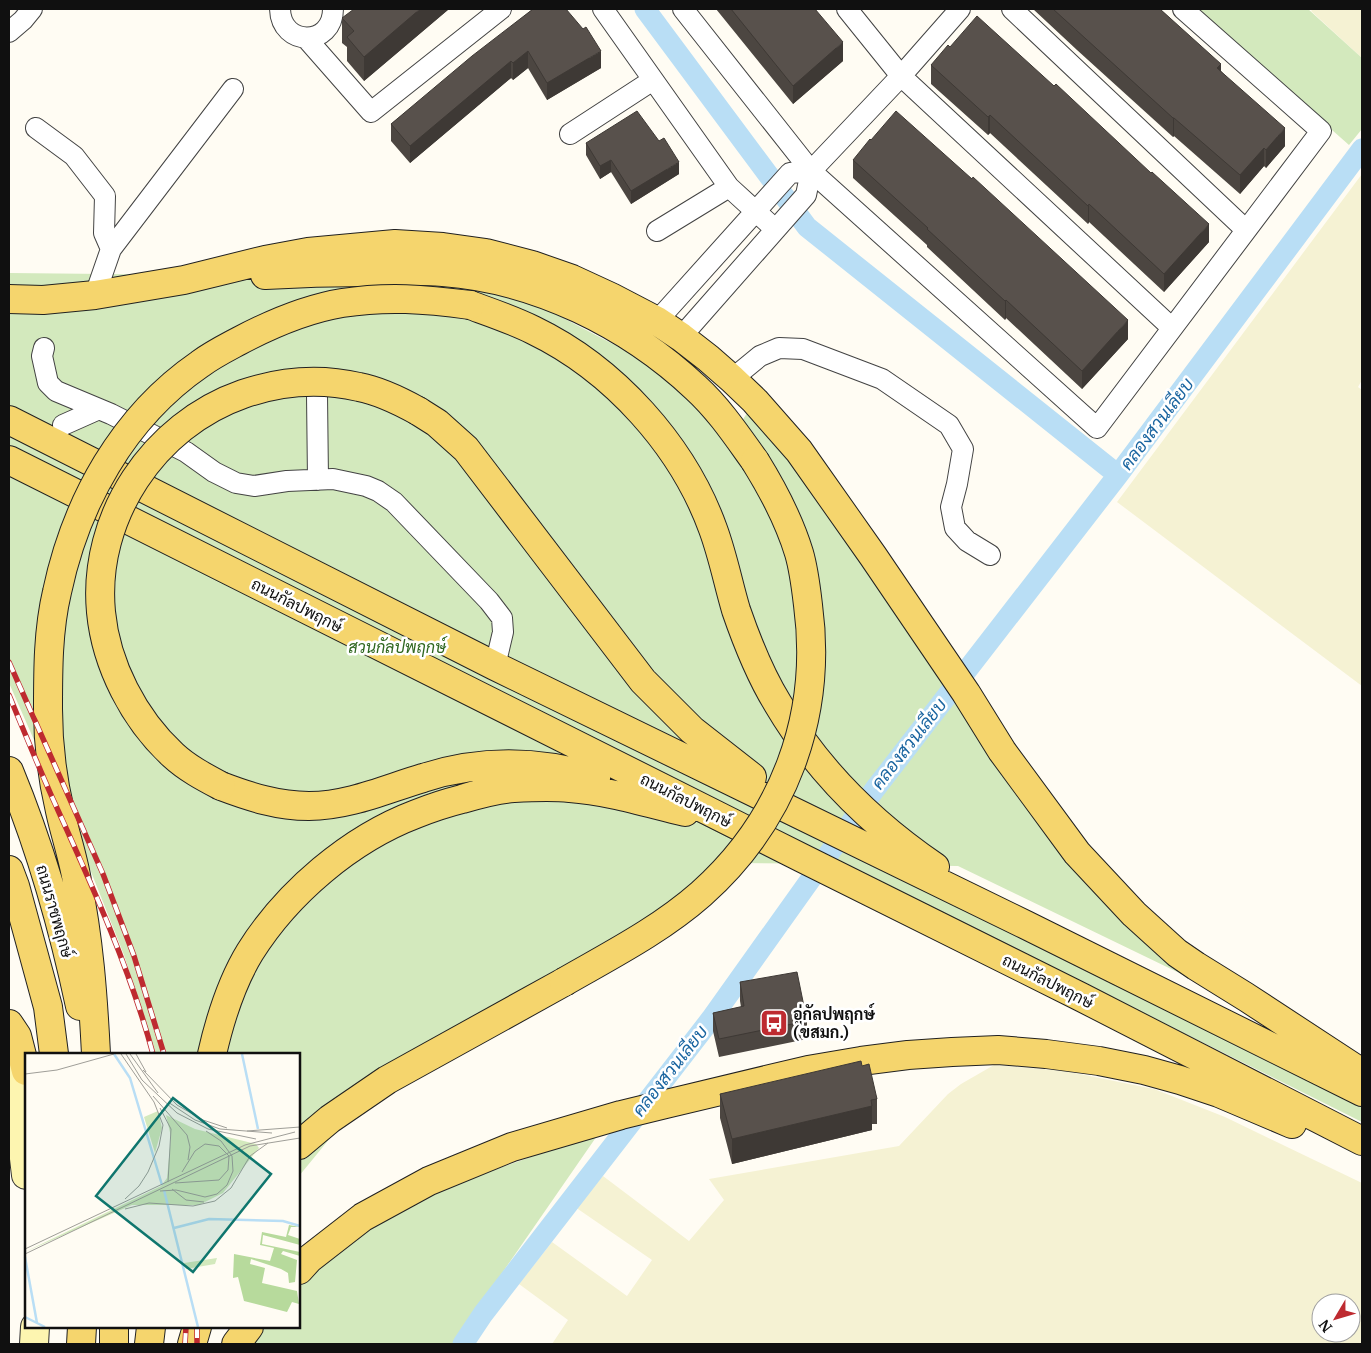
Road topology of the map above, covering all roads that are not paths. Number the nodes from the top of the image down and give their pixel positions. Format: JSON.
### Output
{"nodes":[{"id":1,"x":32,"y":9,"type":"edge"},
{"id":2,"x":280,"y":9,"type":"edge"},
{"id":3,"x":333,"y":9,"type":"edge"},
{"id":4,"x":501,"y":9,"type":"edge"},
{"id":5,"x":603,"y":9,"type":"edge"},
{"id":6,"x":683,"y":9,"type":"edge"},
{"id":7,"x":847,"y":9,"type":"edge"},
{"id":8,"x":960,"y":9,"type":"edge"},
{"id":9,"x":1012,"y":9,"type":"edge"},
{"id":10,"x":1183,"y":9,"type":"edge"},
{"id":11,"x":9,"y":32,"type":"edge"},
{"id":12,"x":306,"y":38,"type":"junction"},
{"id":13,"x":901,"y":76,"type":"junction"},
{"id":14,"x":653,"y":80,"type":"junction"},
{"id":15,"x":233,"y":89,"type":"dead end"},
{"id":16,"x":36,"y":128,"type":"dead end"},
{"id":17,"x":570,"y":134,"type":"dead end"},
{"id":18,"x":811,"y":171,"type":"junction"},
{"id":19,"x":729,"y":187,"type":"junction"},
{"id":20,"x":761,"y":205,"type":"junction"},
{"id":21,"x":780,"y":224,"type":"junction"},
{"id":22,"x":1246,"y":230,"type":"junction"},
{"id":23,"x":657,"y":231,"type":"dead end"},
{"id":24,"x":111,"y":249,"type":"junction"},
{"id":25,"x":184,"y":280,"type":"junction"},
{"id":26,"x":95,"y":295,"type":"junction"},
{"id":27,"x":9,"y":299,"type":"edge"},
{"id":28,"x":658,"y":322,"type":"junction"},
{"id":29,"x":1172,"y":328,"type":"junction"},
{"id":30,"x":681,"y":336,"type":"junction"},
{"id":31,"x":44,"y":348,"type":"dead end"},
{"id":32,"x":732,"y":379,"type":"junction"},
{"id":33,"x":316,"y":395,"type":"dead end"},
{"id":34,"x":99,"y":409,"type":"junction"},
{"id":35,"x":9,"y":420,"type":"edge"},
{"id":36,"x":63,"y":425,"type":"dead end"},
{"id":37,"x":9,"y":460,"type":"edge"},
{"id":38,"x":318,"y":480,"type":"junction"},
{"id":39,"x":990,"y":555,"type":"dead end"},
{"id":40,"x":495,"y":666,"type":"junction"},
{"id":41,"x":9,"y":771,"type":"edge"},
{"id":42,"x":728,"y":822,"type":"junction"},
{"id":43,"x":815,"y":822,"type":"junction"},
{"id":44,"x":9,"y":870,"type":"edge"},
{"id":45,"x":1026,"y":925,"type":"junction"},
{"id":46,"x":9,"y":1024,"type":"edge"},
{"id":47,"x":9,"y":1033,"type":"edge"},
{"id":48,"x":54,"y":1053,"type":"edge"},
{"id":49,"x":90,"y":1053,"type":"edge"},
{"id":50,"x":96,"y":1053,"type":"edge"},
{"id":51,"x":212,"y":1053,"type":"edge"},
{"id":52,"x":25,"y":1066,"type":"edge"},
{"id":53,"x":1362,"y":1074,"type":"edge"},
{"id":54,"x":1362,"y":1092,"type":"edge"},
{"id":55,"x":1362,"y":1141,"type":"edge"},
{"id":56,"x":300,"y":1144,"type":"edge"},
{"id":57,"x":1362,"y":1157,"type":"edge"},
{"id":58,"x":25,"y":1167,"type":"edge"},
{"id":59,"x":300,"y":1269,"type":"edge"},
{"id":60,"x":35,"y":1328,"type":"edge"},
{"id":61,"x":82,"y":1328,"type":"edge"},
{"id":62,"x":114,"y":1328,"type":"edge"},
{"id":63,"x":150,"y":1328,"type":"edge"},
{"id":64,"x":197,"y":1328,"type":"edge"},
{"id":65,"x":247,"y":1328,"type":"edge"},
{"id":66,"x":34,"y":1344,"type":"edge"},
{"id":67,"x":81,"y":1344,"type":"edge"},
{"id":68,"x":114,"y":1344,"type":"edge"},
{"id":69,"x":149,"y":1344,"type":"edge"},
{"id":70,"x":192,"y":1344,"type":"edge"},
{"id":71,"x":236,"y":1344,"type":"edge"}],
"edges":[{"from":1,"to":11,"type":"street"},
{"from":2,"to":12,"type":"street"},
{"from":3,"to":12,"type":"street"},
{"from":4,"to":12,"type":"street"},
{"from":5,"to":14,"type":"street"},
{"from":6,"to":18,"type":"street"},
{"from":7,"to":13,"type":"street"},
{"from":8,"to":13,"type":"street"},
{"from":9,"to":22,"type":"street"},
{"from":10,"to":22,"type":"street"},
{"from":13,"to":18,"type":"street"},
{"from":13,"to":29,"type":"street"},
{"from":14,"to":17,"type":"street"},
{"from":14,"to":19,"type":"street"},
{"from":15,"to":24,"type":"street"},
{"from":16,"to":24,"type":"street"},
{"from":18,"to":20,"type":"street"},
{"from":18,"to":21,"type":"street"},
{"from":18,"to":29,"type":"street"},
{"from":19,"to":20,"type":"street"},
{"from":19,"to":23,"type":"street"},
{"from":20,"to":21,"type":"street"},
{"from":20,"to":28,"type":"street"},
{"from":21,"to":30,"type":"street"},
{"from":22,"to":29,"type":"street"},
{"from":24,"to":26,"type":"street"},
{"from":25,"to":26,"type":"main road"},
{"from":25,"to":28,"type":"main road"},
{"from":25,"to":56,"type":"main road","bridge":true},
{"from":26,"to":27,"type":"main road"},
{"from":28,"to":30,"type":"main road"},
{"from":30,"to":32,"type":"main road"},
{"from":31,"to":34,"type":"street"},
{"from":32,"to":39,"type":"street"},
{"from":32,"to":53,"type":"main road"},
{"from":33,"to":38,"type":"street"},
{"from":34,"to":36,"type":"street"},
{"from":34,"to":38,"type":"street"},
{"from":35,"to":40,"type":"main road"},
{"from":37,"to":42,"type":"main road","name":"ถนนกัลปพฤกษ์"},
{"from":38,"to":40,"type":"street"},
{"from":40,"to":43,"type":"main road"},
{"from":41,"to":49,"type":"main road","name":"ถนนราชพฤกษ์"},
{"from":42,"to":43,"type":"main road","bridge":true},
{"from":42,"to":51,"type":"main road"},
{"from":42,"to":55,"type":"main road","name":"ถนนกัลปพฤกษ์"},
{"from":43,"to":45,"type":"main road"},
{"from":44,"to":48,"type":"main road","name":"ถนนราชพฤกษ์"},
{"from":45,"to":50,"type":"main road","bridge":true},
{"from":45,"to":54,"type":"main road"},
{"from":46,"to":52,"type":"main road"},
{"from":47,"to":58,"type":"main road"},
{"from":57,"to":59,"type":"main road"},
{"from":60,"to":66,"type":"main road"},
{"from":61,"to":67,"type":"main road"},
{"from":62,"to":68,"type":"main road"},
{"from":63,"to":69,"type":"main road"},
{"from":64,"to":70,"type":"main road"},
{"from":65,"to":71,"type":"main road"}]}
